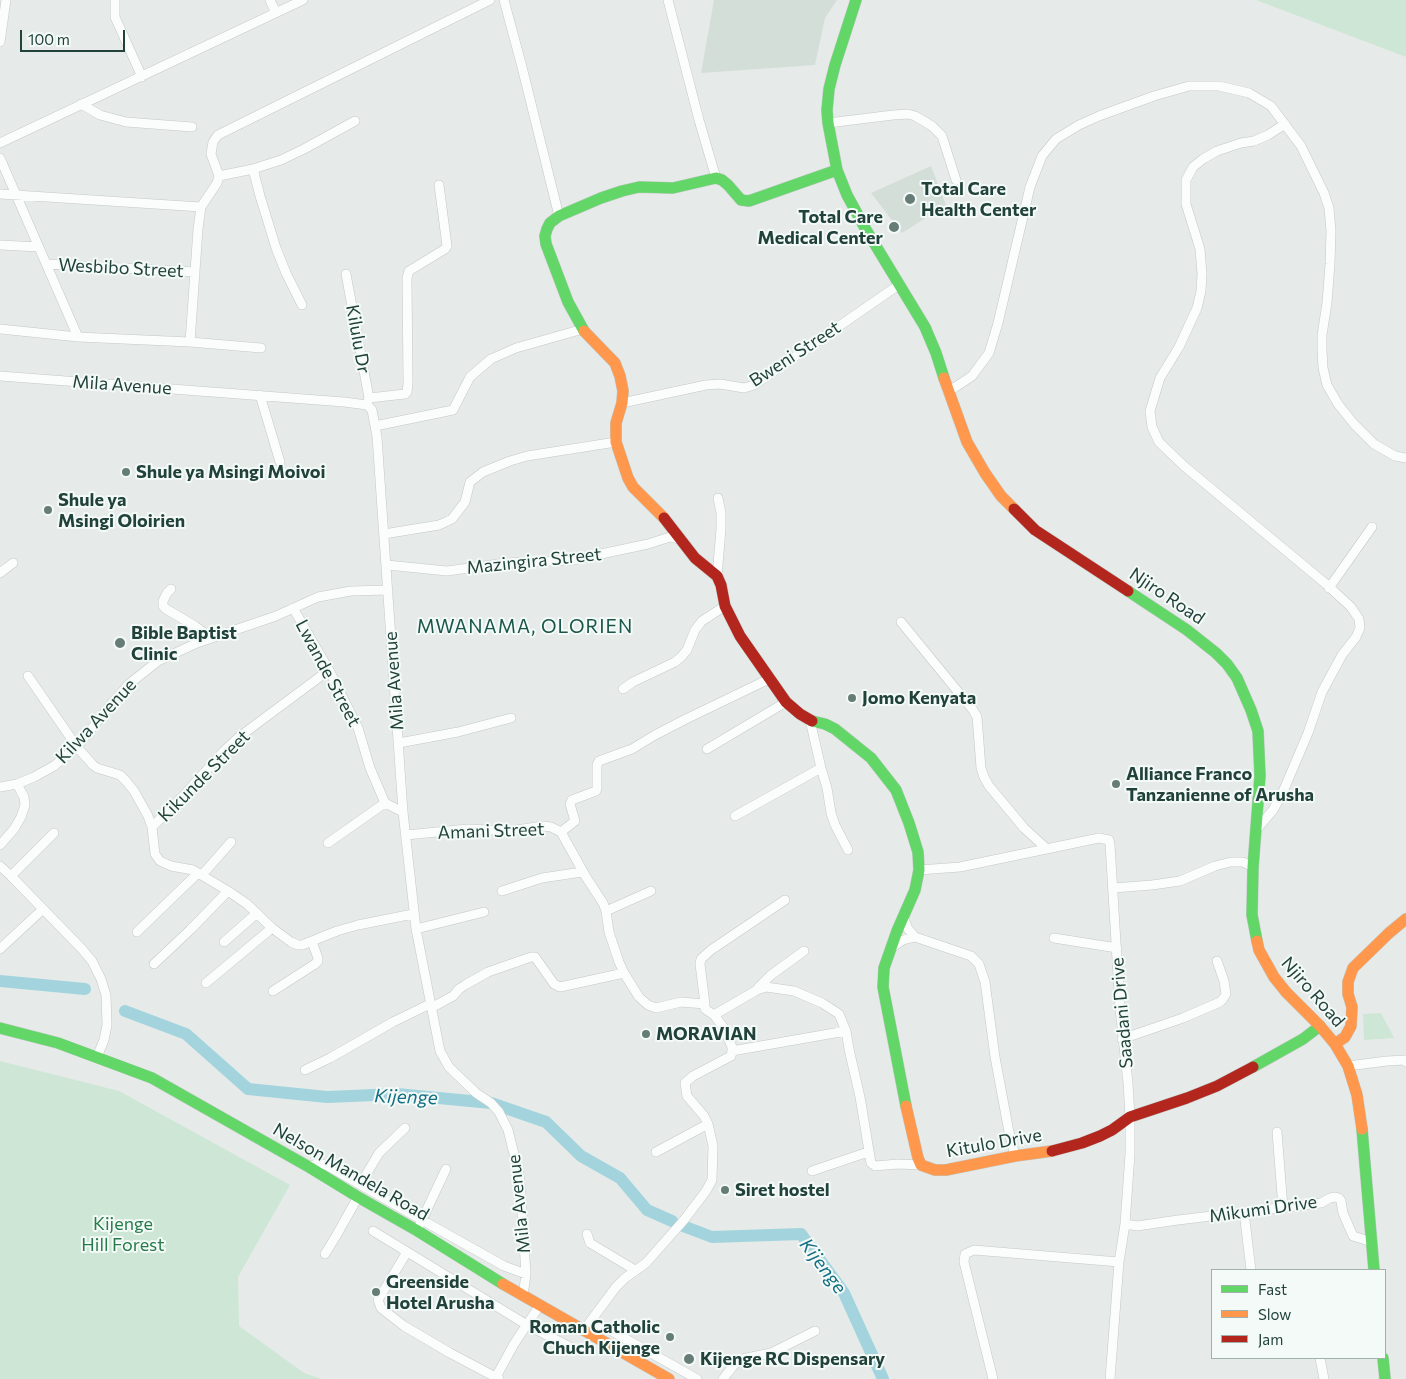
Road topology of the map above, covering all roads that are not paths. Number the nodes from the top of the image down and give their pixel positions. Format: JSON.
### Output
{"nodes":[{"id":1,"x":6,"y":0,"type":"edge"},
{"id":2,"x":115,"y":0,"type":"edge"},
{"id":3,"x":270,"y":0,"type":"edge"},
{"id":4,"x":303,"y":0,"type":"edge"},
{"id":5,"x":490,"y":0,"type":"edge"},
{"id":6,"x":504,"y":0,"type":"edge"},
{"id":7,"x":668,"y":0,"type":"edge"},
{"id":8,"x":856,"y":0,"type":"edge"},
{"id":9,"x":276,"y":13,"type":"junction"},
{"id":10,"x":0,"y":42,"type":"edge"},
{"id":11,"x":142,"y":77,"type":"junction"},
{"id":12,"x":81,"y":104,"type":"junction"},
{"id":13,"x":355,"y":121,"type":"dead end"},
{"id":14,"x":828,"y":123,"type":"junction"},
{"id":15,"x":1286,"y":124,"type":"junction"},
{"id":16,"x":192,"y":127,"type":"dead end"},
{"id":17,"x":0,"y":143,"type":"edge"},
{"id":18,"x":0,"y":158,"type":"edge"},
{"id":19,"x":253,"y":169,"type":"junction"},
{"id":20,"x":837,"y":170,"type":"junction"},
{"id":21,"x":219,"y":176,"type":"junction"},
{"id":22,"x":716,"y":178,"type":"junction"},
{"id":23,"x":956,"y":180,"type":"dead end"},
{"id":24,"x":439,"y":185,"type":"dead end"},
{"id":25,"x":0,"y":194,"type":"edge"},
{"id":26,"x":17,"y":194,"type":"junction"},
{"id":27,"x":202,"y":207,"type":"junction"},
{"id":28,"x":559,"y":216,"type":"junction"},
{"id":29,"x":0,"y":245,"type":"edge"},
{"id":30,"x":39,"y":247,"type":"junction"},
{"id":31,"x":47,"y":264,"type":"junction"},
{"id":32,"x":195,"y":272,"type":"junction"},
{"id":33,"x":346,"y":274,"type":"dead end"},
{"id":34,"x":900,"y":284,"type":"junction"},
{"id":35,"x":302,"y":305,"type":"dead end"},
{"id":36,"x":0,"y":329,"type":"edge"},
{"id":37,"x":583,"y":329,"type":"junction"},
{"id":38,"x":78,"y":337,"type":"junction"},
{"id":39,"x":190,"y":342,"type":"junction"},
{"id":40,"x":261,"y":348,"type":"dead end"},
{"id":41,"x":0,"y":376,"type":"edge"},
{"id":42,"x":948,"y":392,"type":"junction"},
{"id":43,"x":260,"y":395,"type":"junction"},
{"id":44,"x":368,"y":401,"type":"junction"},
{"id":45,"x":622,"y":403,"type":"junction"},
{"id":46,"x":375,"y":426,"type":"junction"},
{"id":47,"x":616,"y":442,"type":"junction"},
{"id":48,"x":1406,"y":458,"type":"edge"},
{"id":49,"x":280,"y":462,"type":"dead end"},
{"id":50,"x":718,"y":498,"type":"dead end"},
{"id":51,"x":1372,"y":527,"type":"dead end"},
{"id":52,"x":384,"y":534,"type":"junction"},
{"id":53,"x":680,"y":539,"type":"junction"},
{"id":54,"x":13,"y":563,"type":"dead end"},
{"id":55,"x":387,"y":565,"type":"junction"},
{"id":56,"x":0,"y":573,"type":"edge"},
{"id":57,"x":717,"y":576,"type":"junction"},
{"id":58,"x":1330,"y":588,"type":"junction"},
{"id":59,"x":171,"y":589,"type":"dead end"},
{"id":60,"x":388,"y":590,"type":"junction"},
{"id":61,"x":725,"y":606,"type":"junction"},
{"id":62,"x":293,"y":608,"type":"junction"},
{"id":63,"x":901,"y":622,"type":"dead end"},
{"id":64,"x":212,"y":638,"type":"junction"},
{"id":65,"x":329,"y":670,"type":"junction"},
{"id":66,"x":28,"y":676,"type":"dead end"},
{"id":67,"x":769,"y":679,"type":"junction"},
{"id":68,"x":622,"y":689,"type":"dead end"},
{"id":69,"x":786,"y":702,"type":"junction"},
{"id":70,"x":511,"y":718,"type":"dead end"},
{"id":71,"x":810,"y":720,"type":"junction"},
{"id":72,"x":399,"y":743,"type":"junction"},
{"id":73,"x":76,"y":747,"type":"junction"},
{"id":74,"x":707,"y":749,"type":"dead end"},
{"id":75,"x":821,"y":768,"type":"junction"},
{"id":76,"x":17,"y":784,"type":"junction"},
{"id":77,"x":0,"y":787,"type":"edge"},
{"id":78,"x":385,"y":802,"type":"junction"},
{"id":79,"x":404,"y":812,"type":"junction"},
{"id":80,"x":735,"y":816,"type":"dead end"},
{"id":81,"x":152,"y":827,"type":"junction"},
{"id":82,"x":1256,"y":830,"type":"junction"},
{"id":83,"x":561,"y":832,"type":"junction"},
{"id":84,"x":54,"y":833,"type":"dead end"},
{"id":85,"x":406,"y":835,"type":"junction"},
{"id":86,"x":231,"y":842,"type":"dead end"},
{"id":87,"x":328,"y":843,"type":"dead end"},
{"id":88,"x":0,"y":845,"type":"edge"},
{"id":89,"x":1047,"y":849,"type":"junction"},
{"id":90,"x":848,"y":850,"type":"dead end"},
{"id":91,"x":0,"y":866,"type":"edge"},
{"id":92,"x":1253,"y":867,"type":"junction"},
{"id":93,"x":919,"y":870,"type":"junction"},
{"id":94,"x":582,"y":872,"type":"junction"},
{"id":95,"x":200,"y":874,"type":"junction"},
{"id":96,"x":11,"y":876,"type":"junction"},
{"id":97,"x":1113,"y":888,"type":"junction"},
{"id":98,"x":228,"y":890,"type":"junction"},
{"id":99,"x":502,"y":891,"type":"dead end"},
{"id":100,"x":651,"y":892,"type":"dead end"},
{"id":101,"x":785,"y":900,"type":"dead end"},
{"id":102,"x":43,"y":909,"type":"junction"},
{"id":103,"x":606,"y":911,"type":"junction"},
{"id":104,"x":484,"y":912,"type":"dead end"},
{"id":105,"x":257,"y":913,"type":"junction"},
{"id":106,"x":413,"y":914,"type":"junction"},
{"id":107,"x":903,"y":917,"type":"junction"},
{"id":108,"x":1406,"y":919,"type":"edge"},
{"id":109,"x":272,"y":928,"type":"junction"},
{"id":110,"x":416,"y":929,"type":"junction"},
{"id":111,"x":137,"y":932,"type":"dead end"},
{"id":112,"x":915,"y":937,"type":"junction"},
{"id":113,"x":1054,"y":938,"type":"dead end"},
{"id":114,"x":224,"y":942,"type":"dead end"},
{"id":115,"x":312,"y":942,"type":"junction"},
{"id":116,"x":891,"y":948,"type":"junction"},
{"id":117,"x":1117,"y":948,"type":"junction"},
{"id":118,"x":0,"y":950,"type":"edge"},
{"id":119,"x":804,"y":951,"type":"dead end"},
{"id":120,"x":1217,"y":961,"type":"dead end"},
{"id":121,"x":154,"y":964,"type":"dead end"},
{"id":122,"x":624,"y":973,"type":"junction"},
{"id":123,"x":206,"y":983,"type":"dead end"},
{"id":124,"x":757,"y":990,"type":"junction"},
{"id":125,"x":273,"y":991,"type":"dead end"},
{"id":126,"x":705,"y":1004,"type":"junction"},
{"id":127,"x":430,"y":1006,"type":"junction"},
{"id":128,"x":714,"y":1015,"type":"junction"},
{"id":129,"x":1320,"y":1026,"type":"junction"},
{"id":130,"x":0,"y":1028,"type":"edge"},
{"id":131,"x":846,"y":1031,"type":"junction"},
{"id":132,"x":1122,"y":1039,"type":"junction"},
{"id":133,"x":1335,"y":1044,"type":"junction"},
{"id":134,"x":732,"y":1051,"type":"junction"},
{"id":135,"x":97,"y":1057,"type":"junction"},
{"id":136,"x":1406,"y":1060,"type":"edge"},
{"id":137,"x":1348,"y":1066,"type":"junction"},
{"id":138,"x":305,"y":1070,"type":"dead end"},
{"id":139,"x":1130,"y":1117,"type":"junction"},
{"id":140,"x":708,"y":1124,"type":"junction"},
{"id":141,"x":405,"y":1128,"type":"dead end"},
{"id":142,"x":1277,"y":1132,"type":"dead end"},
{"id":143,"x":656,"y":1152,"type":"dead end"},
{"id":144,"x":868,"y":1152,"type":"junction"},
{"id":145,"x":1016,"y":1156,"type":"junction"},
{"id":146,"x":920,"y":1165,"type":"junction"},
{"id":147,"x":309,"y":1167,"type":"junction"},
{"id":148,"x":446,"y":1169,"type":"dead end"},
{"id":149,"x":812,"y":1171,"type":"dead end"},
{"id":150,"x":360,"y":1185,"type":"junction"},
{"id":151,"x":358,"y":1197,"type":"junction"},
{"id":152,"x":1283,"y":1208,"type":"junction"},
{"id":153,"x":1244,"y":1212,"type":"junction"},
{"id":154,"x":1126,"y":1224,"type":"junction"},
{"id":155,"x":419,"y":1225,"type":"junction"},
{"id":156,"x":373,"y":1231,"type":"dead end"},
{"id":157,"x":587,"y":1234,"type":"dead end"},
{"id":158,"x":1372,"y":1242,"type":"junction"},
{"id":159,"x":407,"y":1252,"type":"junction"},
{"id":160,"x":325,"y":1254,"type":"dead end"},
{"id":161,"x":1119,"y":1262,"type":"junction"},
{"id":162,"x":1251,"y":1269,"type":"edge"},
{"id":163,"x":1374,"y":1269,"type":"edge"},
{"id":164,"x":635,"y":1270,"type":"junction"},
{"id":165,"x":526,"y":1274,"type":"junction"},
{"id":166,"x":523,"y":1296,"type":"junction"},
{"id":167,"x":540,"y":1305,"type":"junction"},
{"id":168,"x":592,"y":1320,"type":"junction"},
{"id":169,"x":527,"y":1324,"type":"junction"},
{"id":170,"x":584,"y":1330,"type":"junction"},
{"id":171,"x":815,"y":1331,"type":"dead end"},
{"id":172,"x":572,"y":1348,"type":"dead end"},
{"id":173,"x":1320,"y":1359,"type":"edge"},
{"id":174,"x":1383,"y":1359,"type":"edge"},
{"id":175,"x":498,"y":1378,"type":"edge"},
{"id":176,"x":670,"y":1379,"type":"edge"},
{"id":177,"x":697,"y":1379,"type":"edge"},
{"id":178,"x":723,"y":1379,"type":"edge"},
{"id":179,"x":993,"y":1379,"type":"edge"},
{"id":180,"x":1110,"y":1379,"type":"edge"},
{"id":181,"x":1324,"y":1379,"type":"edge"},
{"id":182,"x":1385,"y":1379,"type":"edge"}],
"edges":[{"from":1,"to":10,"type":"street"},
{"from":2,"to":11,"type":"street"},
{"from":3,"to":9,"type":"street"},
{"from":4,"to":9,"type":"street"},
{"from":5,"to":21,"type":"street"},
{"from":6,"to":28,"type":"street"},
{"from":7,"to":22,"type":"street"},
{"from":8,"to":14,"type":"street","name":"Njiro Road"},
{"from":9,"to":11,"type":"street"},
{"from":11,"to":12,"type":"street"},
{"from":12,"to":16,"type":"street"},
{"from":12,"to":17,"type":"street"},
{"from":13,"to":19,"type":"street"},
{"from":14,"to":20,"type":"street","name":"Njiro Road"},
{"from":14,"to":23,"type":"street"},
{"from":15,"to":42,"type":"street"},
{"from":15,"to":48,"type":"street"},
{"from":15,"to":58,"type":"street"},
{"from":18,"to":26,"type":"street"},
{"from":19,"to":21,"type":"street"},
{"from":19,"to":35,"type":"street"},
{"from":20,"to":22,"type":"street"},
{"from":20,"to":34,"type":"street","name":"Njiro Road"},
{"from":21,"to":27,"type":"street"},
{"from":22,"to":28,"type":"street"},
{"from":24,"to":44,"type":"street"},
{"from":25,"to":26,"type":"street"},
{"from":26,"to":27,"type":"street"},
{"from":26,"to":30,"type":"street"},
{"from":27,"to":32,"type":"street"},
{"from":28,"to":37,"type":"street"},
{"from":29,"to":30,"type":"street"},
{"from":30,"to":31,"type":"street"},
{"from":31,"to":32,"type":"street","name":"Wesbibo Street"},
{"from":31,"to":38,"type":"street"},
{"from":32,"to":39,"type":"street"},
{"from":33,"to":44,"type":"street","name":"Kilulu Dr"},
{"from":34,"to":42,"type":"street","name":"Njiro Road"},
{"from":34,"to":45,"type":"street","name":"Bweni Street"},
{"from":36,"to":38,"type":"street"},
{"from":37,"to":45,"type":"street"},
{"from":37,"to":46,"type":"street"},
{"from":38,"to":39,"type":"street"},
{"from":39,"to":40,"type":"street"},
{"from":41,"to":43,"type":"street","name":"Mila Avenue"},
{"from":42,"to":82,"type":"street","name":"Njiro Road"},
{"from":43,"to":44,"type":"street","name":"Mila Avenue"},
{"from":43,"to":49,"type":"street"},
{"from":44,"to":46,"type":"street","name":"Mila Avenue"},
{"from":45,"to":47,"type":"street"},
{"from":46,"to":52,"type":"street","name":"Mila Avenue"},
{"from":47,"to":52,"type":"street"},
{"from":47,"to":53,"type":"street"},
{"from":50,"to":57,"type":"street"},
{"from":51,"to":58,"type":"street"},
{"from":52,"to":55,"type":"street","name":"Mila Avenue"},
{"from":53,"to":55,"type":"street","name":"Mazingira Street"},
{"from":53,"to":57,"type":"street"},
{"from":54,"to":56,"type":"street"},
{"from":55,"to":60,"type":"street","name":"Mila Avenue"},
{"from":57,"to":61,"type":"street"},
{"from":58,"to":82,"type":"street"},
{"from":59,"to":64,"type":"street"},
{"from":60,"to":62,"type":"street","name":"Kilwa Avenue"},
{"from":60,"to":72,"type":"street","name":"Mila Avenue"},
{"from":61,"to":67,"type":"street"},
{"from":61,"to":68,"type":"street"},
{"from":62,"to":64,"type":"street","name":"Kilwa Avenue"},
{"from":62,"to":65,"type":"street","name":"Lwande Street"},
{"from":63,"to":89,"type":"street"},
{"from":64,"to":73,"type":"street","name":"Kilwa Avenue"},
{"from":65,"to":78,"type":"street","name":"Lwande Street"},
{"from":65,"to":81,"type":"street","name":"Kikunde Street"},
{"from":66,"to":73,"type":"street"},
{"from":67,"to":69,"type":"street"},
{"from":67,"to":83,"type":"street"},
{"from":69,"to":71,"type":"street"},
{"from":69,"to":74,"type":"street"},
{"from":70,"to":72,"type":"street"},
{"from":71,"to":75,"type":"street"},
{"from":71,"to":93,"type":"street"},
{"from":72,"to":79,"type":"street","name":"Mila Avenue"},
{"from":73,"to":76,"type":"street","name":"Kilwa Avenue"},
{"from":73,"to":81,"type":"street"},
{"from":75,"to":80,"type":"street"},
{"from":75,"to":90,"type":"street"},
{"from":76,"to":77,"type":"street","name":"Kilwa Avenue"},
{"from":76,"to":88,"type":"street"},
{"from":78,"to":79,"type":"street"},
{"from":78,"to":87,"type":"street"},
{"from":79,"to":85,"type":"street","name":"Mila Avenue"},
{"from":81,"to":95,"type":"street"},
{"from":82,"to":92,"type":"street","name":"Njiro Road"},
{"from":83,"to":85,"type":"street","name":"Amani Street"},
{"from":83,"to":94,"type":"street","name":"Amani Street"},
{"from":84,"to":96,"type":"street"},
{"from":85,"to":106,"type":"street","name":"Mila Avenue"},
{"from":86,"to":95,"type":"street"},
{"from":89,"to":93,"type":"street","name":"Saadani Drive"},
{"from":89,"to":97,"type":"street","name":"Saadani Drive"},
{"from":91,"to":96,"type":"street"},
{"from":92,"to":97,"type":"street"},
{"from":92,"to":129,"type":"street","name":"Njiro Road"},
{"from":93,"to":107,"type":"street"},
{"from":94,"to":99,"type":"street"},
{"from":94,"to":103,"type":"street","name":"Amani Street"},
{"from":95,"to":98,"type":"street"},
{"from":95,"to":111,"type":"street"},
{"from":96,"to":102,"type":"street"},
{"from":97,"to":117,"type":"street","name":"Saadani Drive"},
{"from":98,"to":105,"type":"street"},
{"from":98,"to":121,"type":"street"},
{"from":100,"to":103,"type":"street"},
{"from":101,"to":126,"type":"street"},
{"from":102,"to":118,"type":"street"},
{"from":102,"to":135,"type":"street"},
{"from":103,"to":122,"type":"street","name":"Amani Street"},
{"from":104,"to":110,"type":"street"},
{"from":105,"to":109,"type":"street"},
{"from":105,"to":114,"type":"street"},
{"from":106,"to":110,"type":"street","name":"Mila Avenue"},
{"from":106,"to":115,"type":"street"},
{"from":107,"to":112,"type":"street"},
{"from":107,"to":116,"type":"street"},
{"from":108,"to":133,"type":"street"},
{"from":109,"to":115,"type":"street"},
{"from":109,"to":123,"type":"street"},
{"from":110,"to":127,"type":"street","name":"Mila Avenue"},
{"from":112,"to":116,"type":"street"},
{"from":112,"to":145,"type":"street"},
{"from":113,"to":117,"type":"street"},
{"from":115,"to":125,"type":"street"},
{"from":116,"to":146,"type":"street"},
{"from":117,"to":132,"type":"street","name":"Saadani Drive"},
{"from":119,"to":124,"type":"street"},
{"from":120,"to":132,"type":"street"},
{"from":122,"to":126,"type":"street","name":"Amani Street"},
{"from":122,"to":127,"type":"street"},
{"from":124,"to":128,"type":"street"},
{"from":124,"to":131,"type":"street"},
{"from":126,"to":128,"type":"street"},
{"from":127,"to":138,"type":"street"},
{"from":127,"to":165,"type":"street","name":"Mila Avenue"},
{"from":128,"to":134,"type":"street"},
{"from":129,"to":133,"type":"street","name":"Njiro Road"},
{"from":129,"to":139,"type":"street","name":"Kitulo Drive"},
{"from":130,"to":135,"type":"street","name":"Nelson Mandela Road"},
{"from":131,"to":134,"type":"street"},
{"from":131,"to":144,"type":"street"},
{"from":132,"to":139,"type":"street","name":"Saadani Drive"},
{"from":133,"to":137,"type":"street","name":"Njiro Road"},
{"from":134,"to":140,"type":"street"},
{"from":135,"to":147,"type":"street","name":"Nelson Mandela Road"},
{"from":136,"to":137,"type":"street"},
{"from":137,"to":158,"type":"street","name":"Njiro Road"},
{"from":139,"to":145,"type":"street","name":"Kitulo Drive"},
{"from":139,"to":154,"type":"street","name":"Saadani Drive"},
{"from":140,"to":143,"type":"street"},
{"from":140,"to":164,"type":"street"},
{"from":141,"to":150,"type":"street"},
{"from":142,"to":152,"type":"street"},
{"from":144,"to":146,"type":"street"},
{"from":144,"to":149,"type":"street"},
{"from":145,"to":146,"type":"street","name":"Kitulo Drive"},
{"from":147,"to":150,"type":"street"},
{"from":147,"to":151,"type":"street","name":"Nelson Mandela Road"},
{"from":148,"to":155,"type":"street"},
{"from":150,"to":155,"type":"street"},
{"from":151,"to":155,"type":"street","name":"Nelson Mandela Road"},
{"from":151,"to":160,"type":"street"},
{"from":152,"to":153,"type":"street","name":"Mikumi Drive"},
{"from":152,"to":158,"type":"street","name":"Mikumi Drive"},
{"from":153,"to":154,"type":"street","name":"Mikumi Drive"},
{"from":153,"to":162,"type":"street"},
{"from":154,"to":161,"type":"street","name":"Saadani Drive"},
{"from":155,"to":165,"type":"street"},
{"from":155,"to":166,"type":"street","name":"Nelson Mandela Road"},
{"from":156,"to":159,"type":"street"},
{"from":157,"to":164,"type":"street"},
{"from":158,"to":163,"type":"street","name":"Njiro Road"},
{"from":159,"to":169,"type":"street"},
{"from":159,"to":175,"type":"street"},
{"from":161,"to":179,"type":"street"},
{"from":161,"to":180,"type":"street","name":"Saadani Drive"},
{"from":164,"to":168,"type":"street"},
{"from":165,"to":166,"type":"street","name":"Mila Avenue"},
{"from":166,"to":167,"type":"street","name":"Nelson Mandela Road"},
{"from":167,"to":169,"type":"street"},
{"from":167,"to":170,"type":"street","name":"Nelson Mandela Road"},
{"from":168,"to":170,"type":"street"},
{"from":168,"to":177,"type":"street"},
{"from":169,"to":172,"type":"street"},
{"from":169,"to":175,"type":"street"},
{"from":170,"to":176,"type":"street","name":"Nelson Mandela Road"},
{"from":171,"to":178,"type":"street"},
{"from":173,"to":181,"type":"street"},
{"from":174,"to":182,"type":"street"}]}
